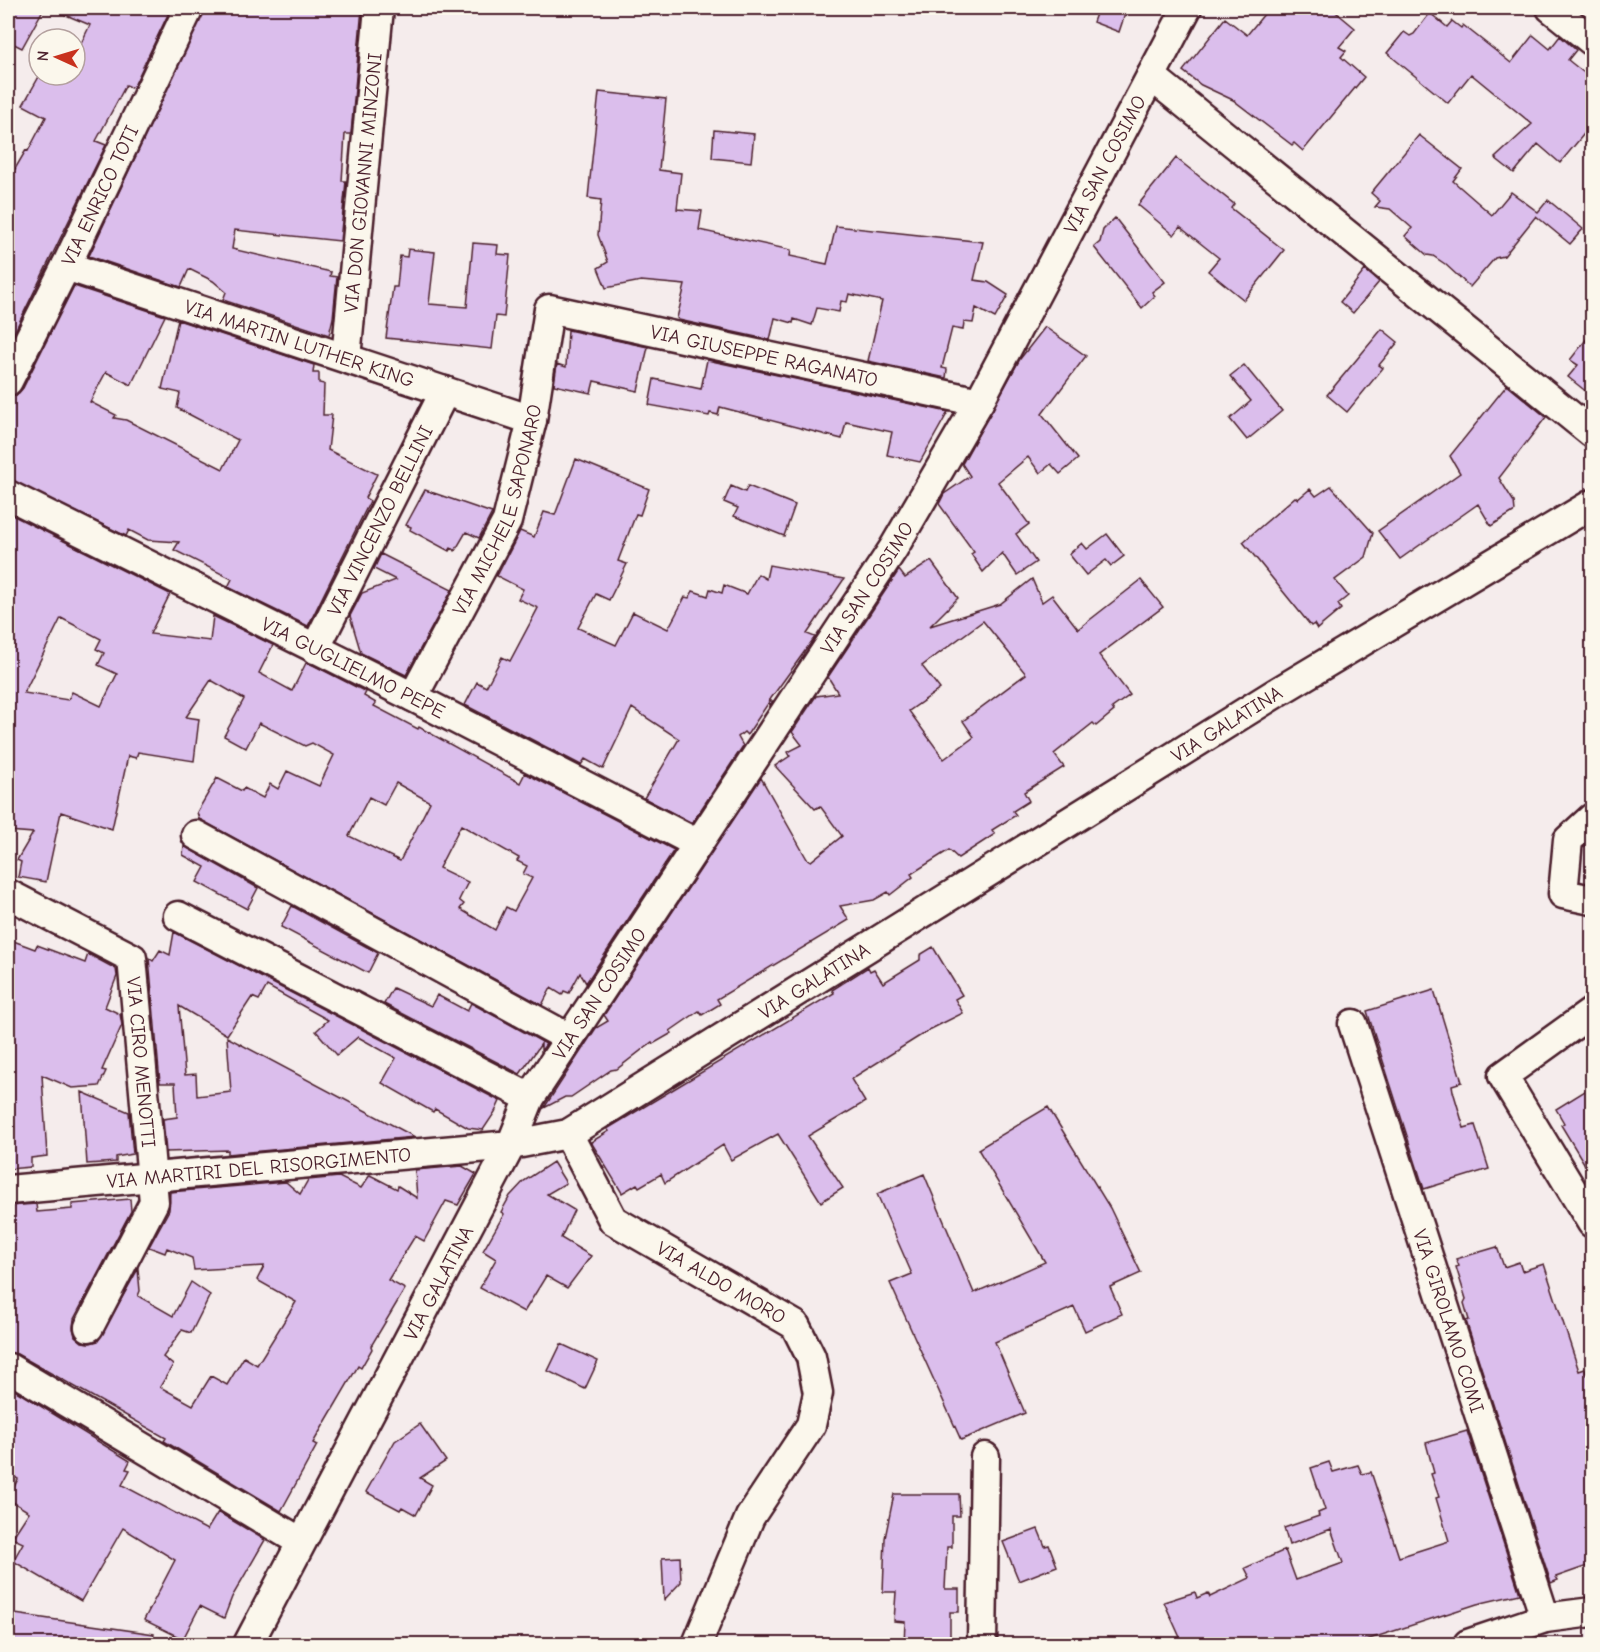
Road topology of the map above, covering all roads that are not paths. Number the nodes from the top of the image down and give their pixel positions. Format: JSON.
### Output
{"nodes":[{"id":1,"x":189,"y":8,"type":"edge"},
{"id":2,"x":379,"y":8,"type":"edge"},
{"id":3,"x":1187,"y":8,"type":"edge"},
{"id":4,"x":1551,"y":8,"type":"edge"},
{"id":5,"x":1593,"y":41,"type":"edge"},
{"id":6,"x":1151,"y":76,"type":"junction"},
{"id":7,"x":66,"y":266,"type":"junction"},
{"id":8,"x":549,"y":309,"type":"joint"},
{"id":9,"x":346,"y":358,"type":"junction"},
{"id":10,"x":8,"y":381,"type":"edge"},
{"id":11,"x":445,"y":391,"type":"junction"},
{"id":12,"x":979,"y":402,"type":"junction"},
{"id":13,"x":532,"y":420,"type":"junction"},
{"id":14,"x":1593,"y":433,"type":"edge"},
{"id":15,"x":8,"y":495,"type":"edge"},
{"id":16,"x":1593,"y":504,"type":"edge"},
{"id":17,"x":315,"y":649,"type":"junction"},
{"id":18,"x":413,"y":698,"type":"junction"},
{"id":19,"x":1593,"y":818,"type":"edge"},
{"id":20,"x":196,"y":835,"type":"dead end"},
{"id":21,"x":696,"y":843,"type":"junction"},
{"id":22,"x":8,"y":894,"type":"edge"},
{"id":23,"x":1593,"y":900,"type":"edge"},
{"id":24,"x":178,"y":916,"type":"dead end"},
{"id":25,"x":1593,"y":1012,"type":"edge"},
{"id":26,"x":1353,"y":1024,"type":"dead end"},
{"id":27,"x":569,"y":1038,"type":"junction"},
{"id":28,"x":530,"y":1098,"type":"junction"},
{"id":29,"x":568,"y":1134,"type":"junction"},
{"id":30,"x":511,"y":1145,"type":"junction"},
{"id":31,"x":151,"y":1178,"type":"junction"},
{"id":32,"x":8,"y":1190,"type":"edge"},
{"id":33,"x":1593,"y":1222,"type":"edge"},
{"id":34,"x":89,"y":1327,"type":"dead end"},
{"id":35,"x":9,"y":1368,"type":"dead end"},
{"id":36,"x":985,"y":1457,"type":"dead end"},
{"id":37,"x":301,"y":1542,"type":"junction"},
{"id":38,"x":1593,"y":1612,"type":"edge"},
{"id":39,"x":1545,"y":1618,"type":"junction"},
{"id":40,"x":248,"y":1644,"type":"edge"},
{"id":41,"x":697,"y":1644,"type":"edge"},
{"id":42,"x":982,"y":1644,"type":"edge"},
{"id":43,"x":1468,"y":1644,"type":"edge"}],
"edges":[{"from":1,"to":7,"type":"street","name":"VIA ENRICO TOTI"},
{"from":2,"to":9,"type":"street","name":"VIA DON GIOVANNI MINZONI"},
{"from":3,"to":6,"type":"street","name":"VIA SAN COSIMO"},
{"from":4,"to":5,"type":"street"},
{"from":6,"to":12,"type":"street","name":"VIA SAN COSIMO"},
{"from":6,"to":14,"type":"street"},
{"from":7,"to":9,"type":"street","name":"VIA MARTIN LUTHER KING"},
{"from":7,"to":10,"type":"street","name":"VIA ENRICO TOTI"},
{"from":8,"to":12,"type":"street","name":"VIA GIUSEPPE RAGANATO"},
{"from":8,"to":13,"type":"street","name":"VIA MICHELE SAPONARO"},
{"from":9,"to":11,"type":"street","name":"VIA MARTIN LUTHER KING"},
{"from":11,"to":13,"type":"street","name":"VIA MARTIN LUTHER KING"},
{"from":11,"to":17,"type":"street","name":"VIA VINCENZO BELLINI"},
{"from":12,"to":21,"type":"street","name":"VIA SAN COSIMO"},
{"from":13,"to":18,"type":"street","name":"VIA MICHELE SAPONARO"},
{"from":15,"to":17,"type":"street","name":"VIA GUGLIELMO PEPE"},
{"from":16,"to":29,"type":"street","name":"VIA GALATINA"},
{"from":17,"to":18,"type":"street","name":"VIA GUGLIELMO PEPE"},
{"from":18,"to":21,"type":"street","name":"VIA GUGLIELMO PEPE"},
{"from":19,"to":23,"type":"street"},
{"from":20,"to":27,"type":"street"},
{"from":21,"to":27,"type":"street","name":"VIA SAN COSIMO"},
{"from":22,"to":31,"type":"street","name":"VIA CIRO MENOTTI"},
{"from":24,"to":28,"type":"street"},
{"from":25,"to":33,"type":"street"},
{"from":26,"to":39,"type":"street","name":"VIA GIROLAMO COMI"},
{"from":27,"to":28,"type":"street","name":"VIA SAN COSIMO"},
{"from":28,"to":30,"type":"street","name":"VIA SAN COSIMO"},
{"from":29,"to":30,"type":"street","name":"VIA GALATINA"},
{"from":29,"to":41,"type":"street","name":"VIA ALDO MORO"},
{"from":30,"to":31,"type":"street","name":"VIA MARTIRI DEL RISORGIMENTO"},
{"from":30,"to":37,"type":"street","name":"VIA GALATINA"},
{"from":31,"to":32,"type":"street","name":"VIA MARTIRI DEL RISORGIMENTO"},
{"from":31,"to":34,"type":"street","name":"VIA CIRO MENOTTI"},
{"from":35,"to":37,"type":"street"},
{"from":36,"to":42,"type":"street"},
{"from":37,"to":40,"type":"street","name":"VIA GALATINA"},
{"from":38,"to":39,"type":"street"},
{"from":39,"to":43,"type":"street"}]}
